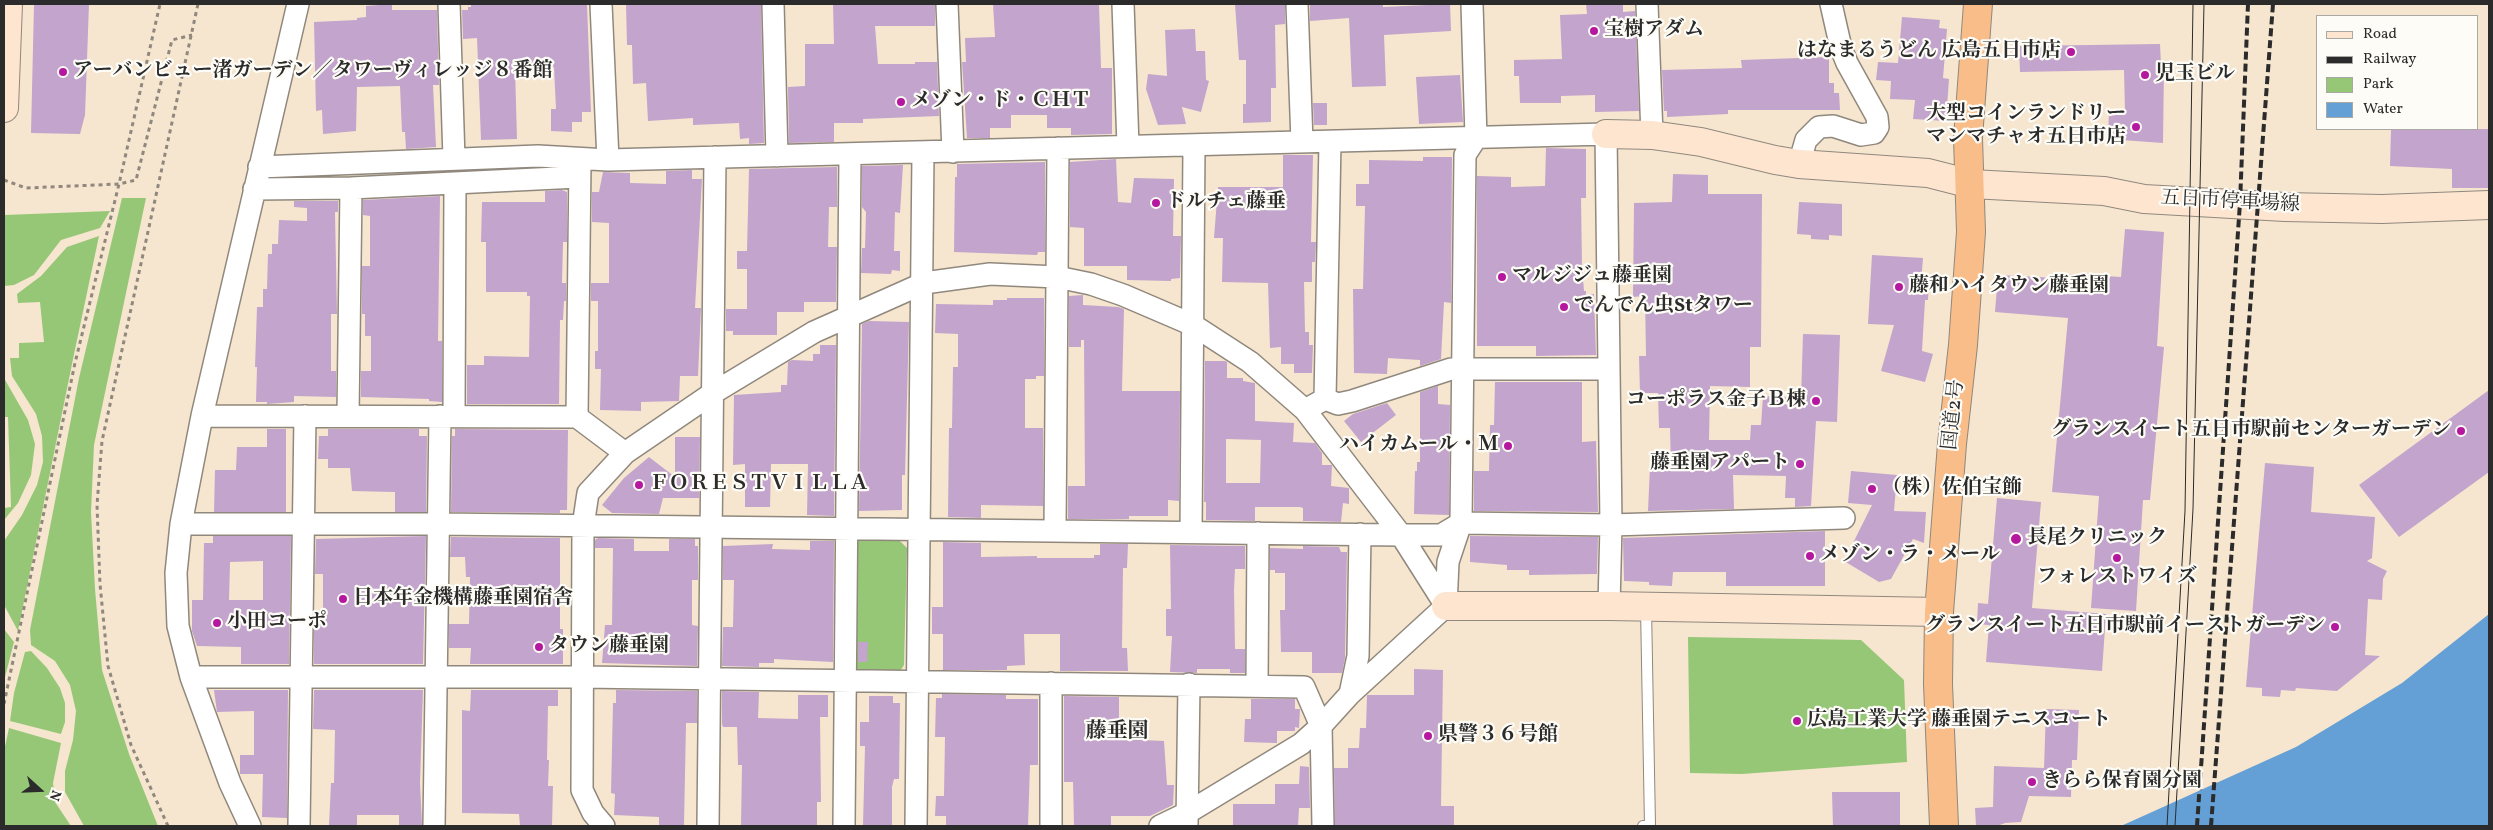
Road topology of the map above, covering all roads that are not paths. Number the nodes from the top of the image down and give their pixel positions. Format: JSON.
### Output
{"nodes":[{"id":1,"x":8,"y":4,"type":"edge"},
{"id":2,"x":298,"y":4,"type":"edge"},
{"id":3,"x":449,"y":4,"type":"edge"},
{"id":4,"x":601,"y":4,"type":"edge"},
{"id":5,"x":773,"y":4,"type":"edge"},
{"id":6,"x":947,"y":4,"type":"edge"},
{"id":7,"x":1123,"y":4,"type":"edge"},
{"id":8,"x":1297,"y":4,"type":"edge"},
{"id":9,"x":1472,"y":4,"type":"edge"},
{"id":10,"x":1647,"y":4,"type":"edge"},
{"id":11,"x":1831,"y":4,"type":"edge"},
{"id":12,"x":1978,"y":4,"type":"edge"},
{"id":13,"x":4,"y":108,"type":"edge"},
{"id":14,"x":1606,"y":134,"type":"junction"},
{"id":15,"x":1652,"y":135,"type":"junction"},
{"id":16,"x":1476,"y":138,"type":"junction"},
{"id":17,"x":1302,"y":142,"type":"junction"},
{"id":18,"x":1330,"y":142,"type":"junction"},
{"id":19,"x":1194,"y":145,"type":"junction"},
{"id":20,"x":1128,"y":146,"type":"junction"},
{"id":21,"x":1058,"y":148,"type":"junction"},
{"id":22,"x":953,"y":152,"type":"junction"},
{"id":23,"x":923,"y":153,"type":"junction"},
{"id":24,"x":850,"y":155,"type":"junction"},
{"id":25,"x":777,"y":156,"type":"junction"},
{"id":26,"x":715,"y":157,"type":"junction"},
{"id":27,"x":454,"y":159,"type":"junction"},
{"id":28,"x":608,"y":160,"type":"junction"},
{"id":29,"x":1799,"y":164,"type":"junction"},
{"id":30,"x":259,"y":167,"type":"junction"},
{"id":31,"x":579,"y":168,"type":"junction"},
{"id":32,"x":455,"y":182,"type":"junction"},
{"id":33,"x":1971,"y":184,"type":"junction"},
{"id":34,"x":351,"y":188,"type":"junction"},
{"id":35,"x":254,"y":189,"type":"junction"},
{"id":36,"x":2489,"y":205,"type":"edge"},
{"id":37,"x":1056,"y":277,"type":"junction"},
{"id":38,"x":924,"y":283,"type":"junction"},
{"id":39,"x":847,"y":316,"type":"junction"},
{"id":40,"x":1193,"y":325,"type":"junction"},
{"id":41,"x":1463,"y":369,"type":"junction"},
{"id":42,"x":1608,"y":369,"type":"junction"},
{"id":43,"x":713,"y":393,"type":"junction"},
{"id":44,"x":1326,"y":399,"type":"junction"},
{"id":45,"x":1305,"y":410,"type":"junction"},
{"id":46,"x":348,"y":415,"type":"junction"},
{"id":47,"x":202,"y":416,"type":"junction"},
{"id":48,"x":305,"y":416,"type":"junction"},
{"id":49,"x":447,"y":416,"type":"junction"},
{"id":50,"x":577,"y":417,"type":"junction"},
{"id":51,"x":625,"y":453,"type":"junction"},
{"id":52,"x":1844,"y":518,"type":"dead end"},
{"id":53,"x":181,"y":524,"type":"junction"},
{"id":54,"x":439,"y":524,"type":"junction"},
{"id":55,"x":1461,"y":524,"type":"junction"},
{"id":56,"x":303,"y":525,"type":"junction"},
{"id":57,"x":1611,"y":525,"type":"junction"},
{"id":58,"x":583,"y":526,"type":"junction"},
{"id":59,"x":712,"y":527,"type":"junction"},
{"id":60,"x":847,"y":529,"type":"junction"},
{"id":61,"x":920,"y":530,"type":"junction"},
{"id":62,"x":1055,"y":530,"type":"junction"},
{"id":63,"x":1191,"y":532,"type":"junction"},
{"id":64,"x":1258,"y":533,"type":"junction"},
{"id":65,"x":1360,"y":534,"type":"junction"},
{"id":66,"x":1401,"y":535,"type":"junction"},
{"id":67,"x":1446,"y":606,"type":"junction"},
{"id":68,"x":1609,"y":606,"type":"junction"},
{"id":69,"x":1646,"y":606,"type":"junction"},
{"id":70,"x":1939,"y":612,"type":"junction"},
{"id":71,"x":301,"y":676,"type":"junction"},
{"id":72,"x":191,"y":677,"type":"junction"},
{"id":73,"x":437,"y":678,"type":"junction"},
{"id":74,"x":582,"y":678,"type":"junction"},
{"id":75,"x":709,"y":681,"type":"junction"},
{"id":76,"x":845,"y":682,"type":"junction"},
{"id":77,"x":917,"y":682,"type":"junction"},
{"id":78,"x":1051,"y":683,"type":"junction"},
{"id":79,"x":1189,"y":684,"type":"junction"},
{"id":80,"x":1257,"y":685,"type":"junction"},
{"id":81,"x":1350,"y":694,"type":"junction"},
{"id":82,"x":1321,"y":726,"type":"junction"},
{"id":83,"x":1187,"y":820,"type":"edge"},
{"id":84,"x":593,"y":822,"type":"edge"},
{"id":85,"x":250,"y":826,"type":"edge"},
{"id":86,"x":299,"y":826,"type":"edge"},
{"id":87,"x":434,"y":826,"type":"edge"},
{"id":88,"x":708,"y":826,"type":"edge"},
{"id":89,"x":844,"y":826,"type":"edge"},
{"id":90,"x":916,"y":826,"type":"edge"},
{"id":91,"x":1051,"y":826,"type":"edge"},
{"id":92,"x":1160,"y":826,"type":"edge"},
{"id":93,"x":1323,"y":826,"type":"edge"},
{"id":94,"x":1643,"y":826,"type":"edge"},
{"id":95,"x":1944,"y":826,"type":"edge"}],
"edges":[{"from":1,"to":13,"type":"street"},
{"from":2,"to":30,"type":"street"},
{"from":3,"to":27,"type":"street"},
{"from":4,"to":28,"type":"street"},
{"from":5,"to":25,"type":"street"},
{"from":6,"to":22,"type":"street"},
{"from":7,"to":20,"type":"street"},
{"from":8,"to":17,"type":"street"},
{"from":9,"to":16,"type":"street"},
{"from":10,"to":15,"type":"street"},
{"from":11,"to":29,"type":"street"},
{"from":12,"to":33,"type":"highway","name":"国道2号"},
{"from":14,"to":15,"type":"street","name":"五日市停車場線"},
{"from":14,"to":16,"type":"street"},
{"from":14,"to":42,"type":"street"},
{"from":15,"to":29,"type":"street","name":"五日市停車場線"},
{"from":16,"to":18,"type":"street"},
{"from":16,"to":41,"type":"street"},
{"from":17,"to":18,"type":"street"},
{"from":17,"to":19,"type":"street"},
{"from":18,"to":44,"type":"street"},
{"from":19,"to":20,"type":"street"},
{"from":19,"to":40,"type":"street"},
{"from":20,"to":21,"type":"street"},
{"from":21,"to":22,"type":"street"},
{"from":21,"to":37,"type":"street"},
{"from":22,"to":23,"type":"street"},
{"from":23,"to":24,"type":"street"},
{"from":23,"to":38,"type":"street"},
{"from":24,"to":25,"type":"street"},
{"from":24,"to":39,"type":"street"},
{"from":25,"to":26,"type":"street"},
{"from":26,"to":28,"type":"street"},
{"from":26,"to":43,"type":"street"},
{"from":27,"to":30,"type":"street"},
{"from":27,"to":31,"type":"street"},
{"from":28,"to":31,"type":"street"},
{"from":29,"to":33,"type":"street","name":"五日市停車場線"},
{"from":30,"to":35,"type":"street"},
{"from":31,"to":32,"type":"street"},
{"from":31,"to":50,"type":"street"},
{"from":32,"to":34,"type":"street"},
{"from":32,"to":49,"type":"street"},
{"from":33,"to":36,"type":"street","name":"五日市停車場線"},
{"from":33,"to":70,"type":"highway","name":"国道2号"},
{"from":34,"to":35,"type":"street"},
{"from":34,"to":46,"type":"street"},
{"from":35,"to":47,"type":"street"},
{"from":37,"to":38,"type":"street"},
{"from":37,"to":40,"type":"street"},
{"from":37,"to":62,"type":"street"},
{"from":38,"to":39,"type":"street"},
{"from":38,"to":61,"type":"street"},
{"from":39,"to":43,"type":"street"},
{"from":39,"to":60,"type":"street"},
{"from":40,"to":45,"type":"street"},
{"from":40,"to":63,"type":"street"},
{"from":41,"to":42,"type":"street"},
{"from":41,"to":44,"type":"street"},
{"from":41,"to":55,"type":"street"},
{"from":42,"to":57,"type":"street"},
{"from":43,"to":51,"type":"street"},
{"from":43,"to":59,"type":"street"},
{"from":44,"to":45,"type":"street"},
{"from":45,"to":66,"type":"street"},
{"from":46,"to":48,"type":"street"},
{"from":46,"to":49,"type":"street"},
{"from":47,"to":48,"type":"street"},
{"from":47,"to":53,"type":"street"},
{"from":48,"to":56,"type":"street"},
{"from":49,"to":50,"type":"street"},
{"from":49,"to":54,"type":"street"},
{"from":50,"to":51,"type":"street"},
{"from":51,"to":58,"type":"street"},
{"from":52,"to":57,"type":"street"},
{"from":53,"to":56,"type":"street"},
{"from":53,"to":72,"type":"street"},
{"from":54,"to":56,"type":"street"},
{"from":54,"to":58,"type":"street"},
{"from":54,"to":73,"type":"street"},
{"from":55,"to":57,"type":"street"},
{"from":55,"to":66,"type":"street"},
{"from":55,"to":67,"type":"street"},
{"from":56,"to":71,"type":"street"},
{"from":57,"to":68,"type":"street"},
{"from":58,"to":59,"type":"street"},
{"from":58,"to":74,"type":"street"},
{"from":59,"to":60,"type":"street"},
{"from":59,"to":75,"type":"street"},
{"from":60,"to":61,"type":"street"},
{"from":60,"to":76,"type":"street"},
{"from":61,"to":62,"type":"street"},
{"from":61,"to":77,"type":"street"},
{"from":62,"to":63,"type":"street"},
{"from":63,"to":64,"type":"street"},
{"from":64,"to":65,"type":"street"},
{"from":64,"to":80,"type":"street"},
{"from":65,"to":66,"type":"street"},
{"from":65,"to":81,"type":"street"},
{"from":66,"to":67,"type":"street"},
{"from":67,"to":68,"type":"street"},
{"from":67,"to":81,"type":"street"},
{"from":68,"to":69,"type":"street"},
{"from":69,"to":70,"type":"street"},
{"from":69,"to":94,"type":"lane"},
{"from":70,"to":95,"type":"highway","name":"国道2号"},
{"from":71,"to":72,"type":"street"},
{"from":71,"to":73,"type":"street"},
{"from":71,"to":86,"type":"street"},
{"from":72,"to":85,"type":"street"},
{"from":73,"to":74,"type":"street"},
{"from":73,"to":87,"type":"street"},
{"from":74,"to":75,"type":"street"},
{"from":74,"to":84,"type":"street"},
{"from":75,"to":76,"type":"street"},
{"from":75,"to":88,"type":"street"},
{"from":76,"to":77,"type":"street"},
{"from":76,"to":89,"type":"street"},
{"from":77,"to":78,"type":"street"},
{"from":77,"to":90,"type":"street"},
{"from":78,"to":79,"type":"street"},
{"from":78,"to":91,"type":"street"},
{"from":79,"to":80,"type":"street"},
{"from":79,"to":83,"type":"street"},
{"from":80,"to":82,"type":"street"},
{"from":81,"to":82,"type":"street"},
{"from":82,"to":83,"type":"street"},
{"from":82,"to":93,"type":"street"},
{"from":83,"to":92,"type":"street"}]}
